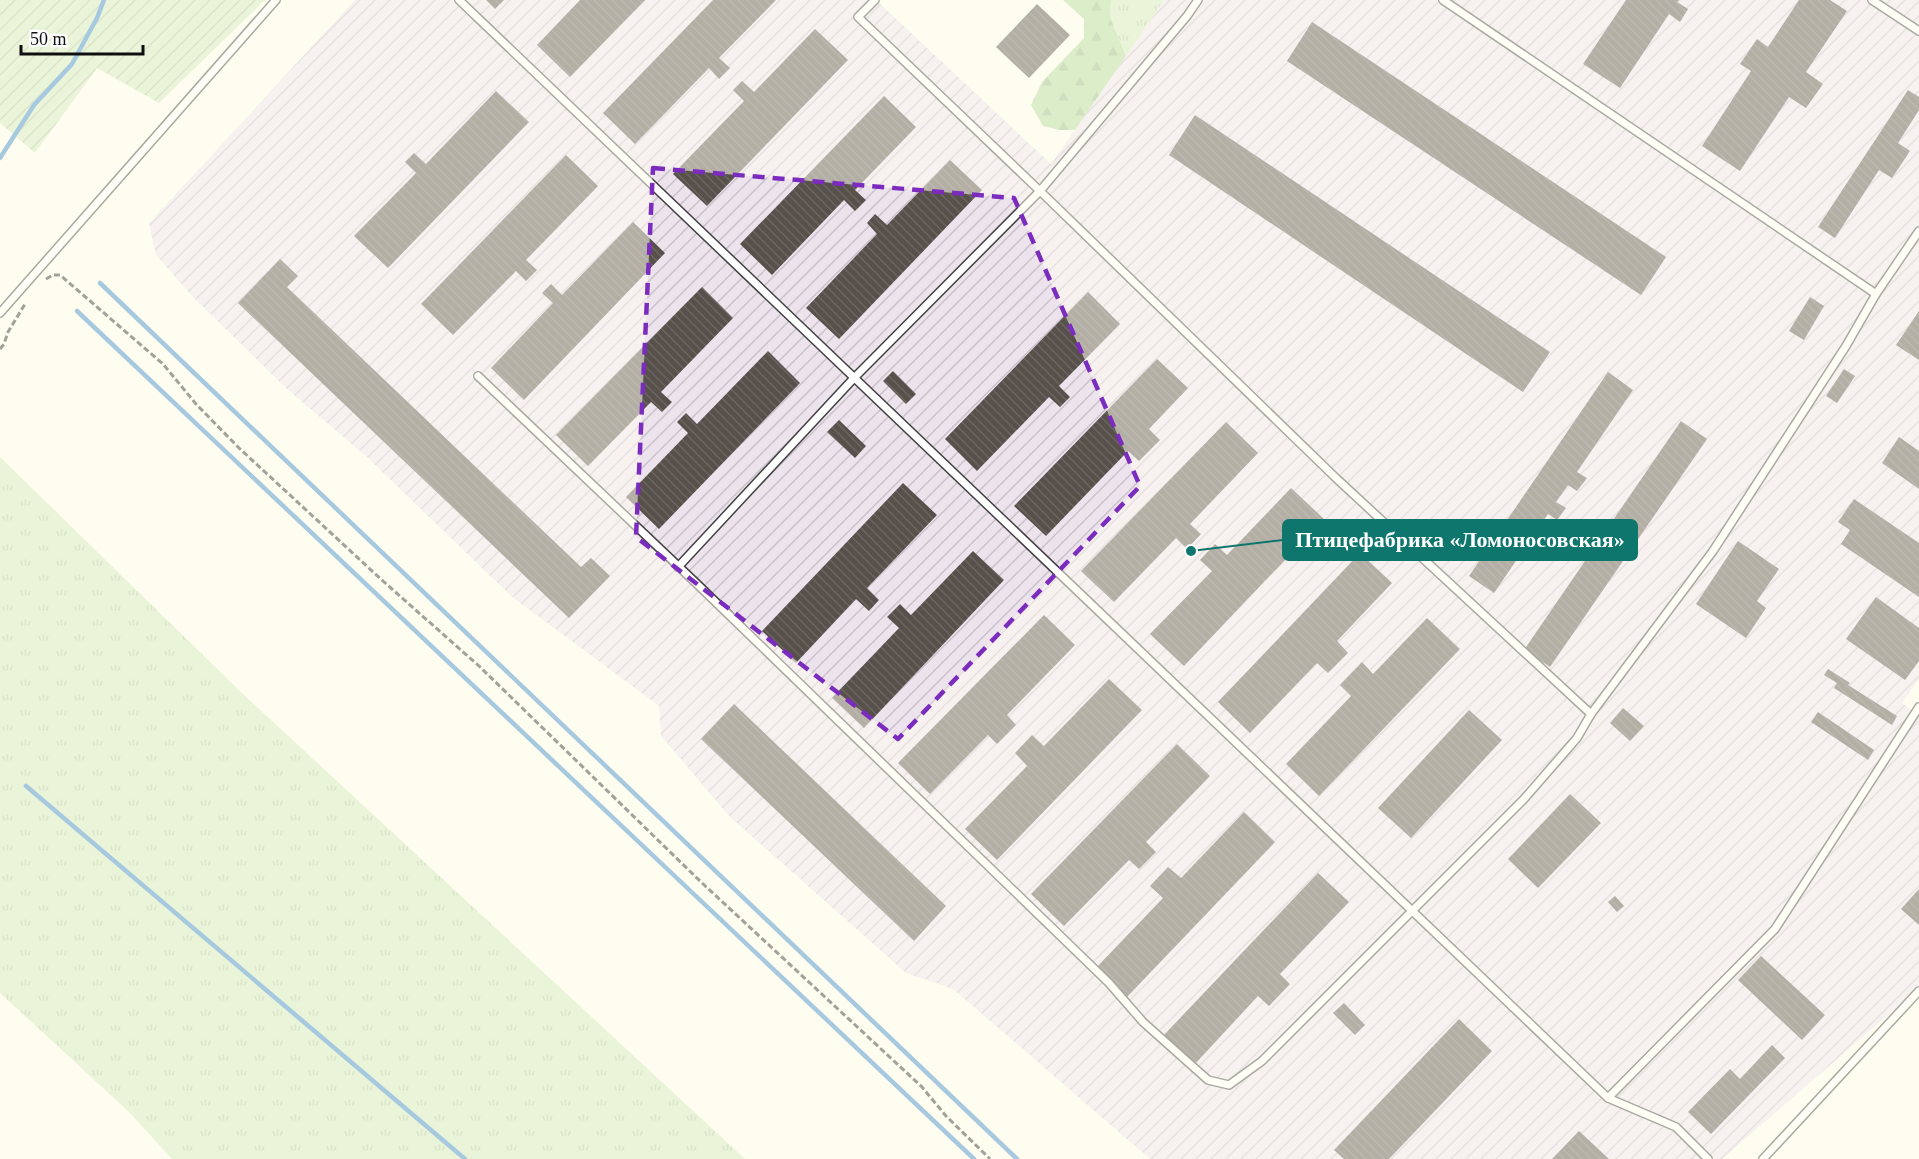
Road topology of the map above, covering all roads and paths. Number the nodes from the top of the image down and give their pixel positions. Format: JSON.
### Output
{"nodes":[{"id":1,"x":276,"y":0,"type":"edge"},
{"id":2,"x":459,"y":0,"type":"edge"},
{"id":3,"x":875,"y":0,"type":"edge"},
{"id":4,"x":1198,"y":0,"type":"edge"},
{"id":5,"x":1443,"y":0,"type":"edge"},
{"id":6,"x":1872,"y":0,"type":"edge"},
{"id":7,"x":1919,"y":31,"type":"edge"},
{"id":8,"x":1040,"y":191,"type":"junction"},
{"id":9,"x":1919,"y":231,"type":"edge"},
{"id":10,"x":43,"y":280,"type":"dead end"},
{"id":11,"x":1876,"y":294,"type":"junction"},
{"id":12,"x":26,"y":301,"type":"dead end"},
{"id":13,"x":0,"y":313,"type":"edge"},
{"id":14,"x":0,"y":349,"type":"edge"},
{"id":15,"x":478,"y":376,"type":"dead end"},
{"id":16,"x":854,"y":378,"type":"junction"},
{"id":17,"x":678,"y":567,"type":"junction"},
{"id":18,"x":1919,"y":707,"type":"edge"},
{"id":19,"x":1591,"y":714,"type":"junction"},
{"id":20,"x":1412,"y":911,"type":"junction"},
{"id":21,"x":1919,"y":991,"type":"edge"},
{"id":22,"x":1608,"y":1098,"type":"junction"},
{"id":23,"x":990,"y":1159,"type":"edge"},
{"id":24,"x":1708,"y":1159,"type":"edge"},
{"id":25,"x":1763,"y":1159,"type":"edge"}],
"edges":[{"from":1,"to":13,"type":"lane"},
{"from":2,"to":16,"type":"lane"},
{"from":3,"to":8,"type":"lane"},
{"from":4,"to":8,"type":"lane"},
{"from":5,"to":11,"type":"lane"},
{"from":6,"to":7,"type":"lane"},
{"from":8,"to":16,"type":"lane"},
{"from":8,"to":19,"type":"lane"},
{"from":9,"to":11,"type":"lane"},
{"from":10,"to":23,"type":"path"},
{"from":11,"to":19,"type":"lane"},
{"from":12,"to":14,"type":"path"},
{"from":15,"to":17,"type":"lane"},
{"from":16,"to":17,"type":"lane"},
{"from":16,"to":20,"type":"lane"},
{"from":17,"to":20,"type":"lane"},
{"from":18,"to":22,"type":"lane"},
{"from":19,"to":20,"type":"lane"},
{"from":20,"to":22,"type":"lane"},
{"from":21,"to":25,"type":"lane"},
{"from":22,"to":24,"type":"lane"}]}
